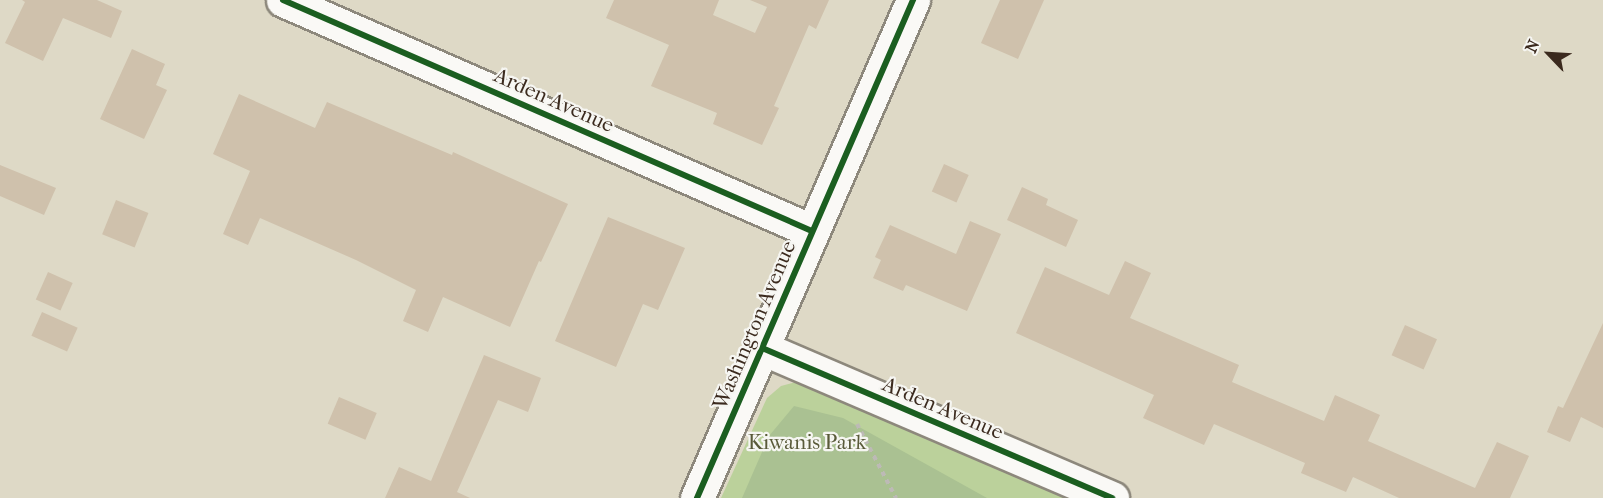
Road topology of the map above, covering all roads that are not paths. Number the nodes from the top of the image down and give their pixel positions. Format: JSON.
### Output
{"nodes":[{"id":1,"x":283,"y":0,"type":"edge"},
{"id":2,"x":913,"y":0,"type":"edge"},
{"id":3,"x":812,"y":231,"type":"junction"},
{"id":4,"x":762,"y":348,"type":"junction"},
{"id":5,"x":698,"y":498,"type":"edge"},
{"id":6,"x":1112,"y":498,"type":"edge"}],
"edges":[{"from":1,"to":3,"type":"street","name":"Arden Avenue"},
{"from":2,"to":3,"type":"street","name":"Washington Avenue"},
{"from":3,"to":4,"type":"street","name":"Washington Avenue"},
{"from":4,"to":5,"type":"street","name":"Washington Avenue"},
{"from":4,"to":6,"type":"street","name":"Arden Avenue"}]}
